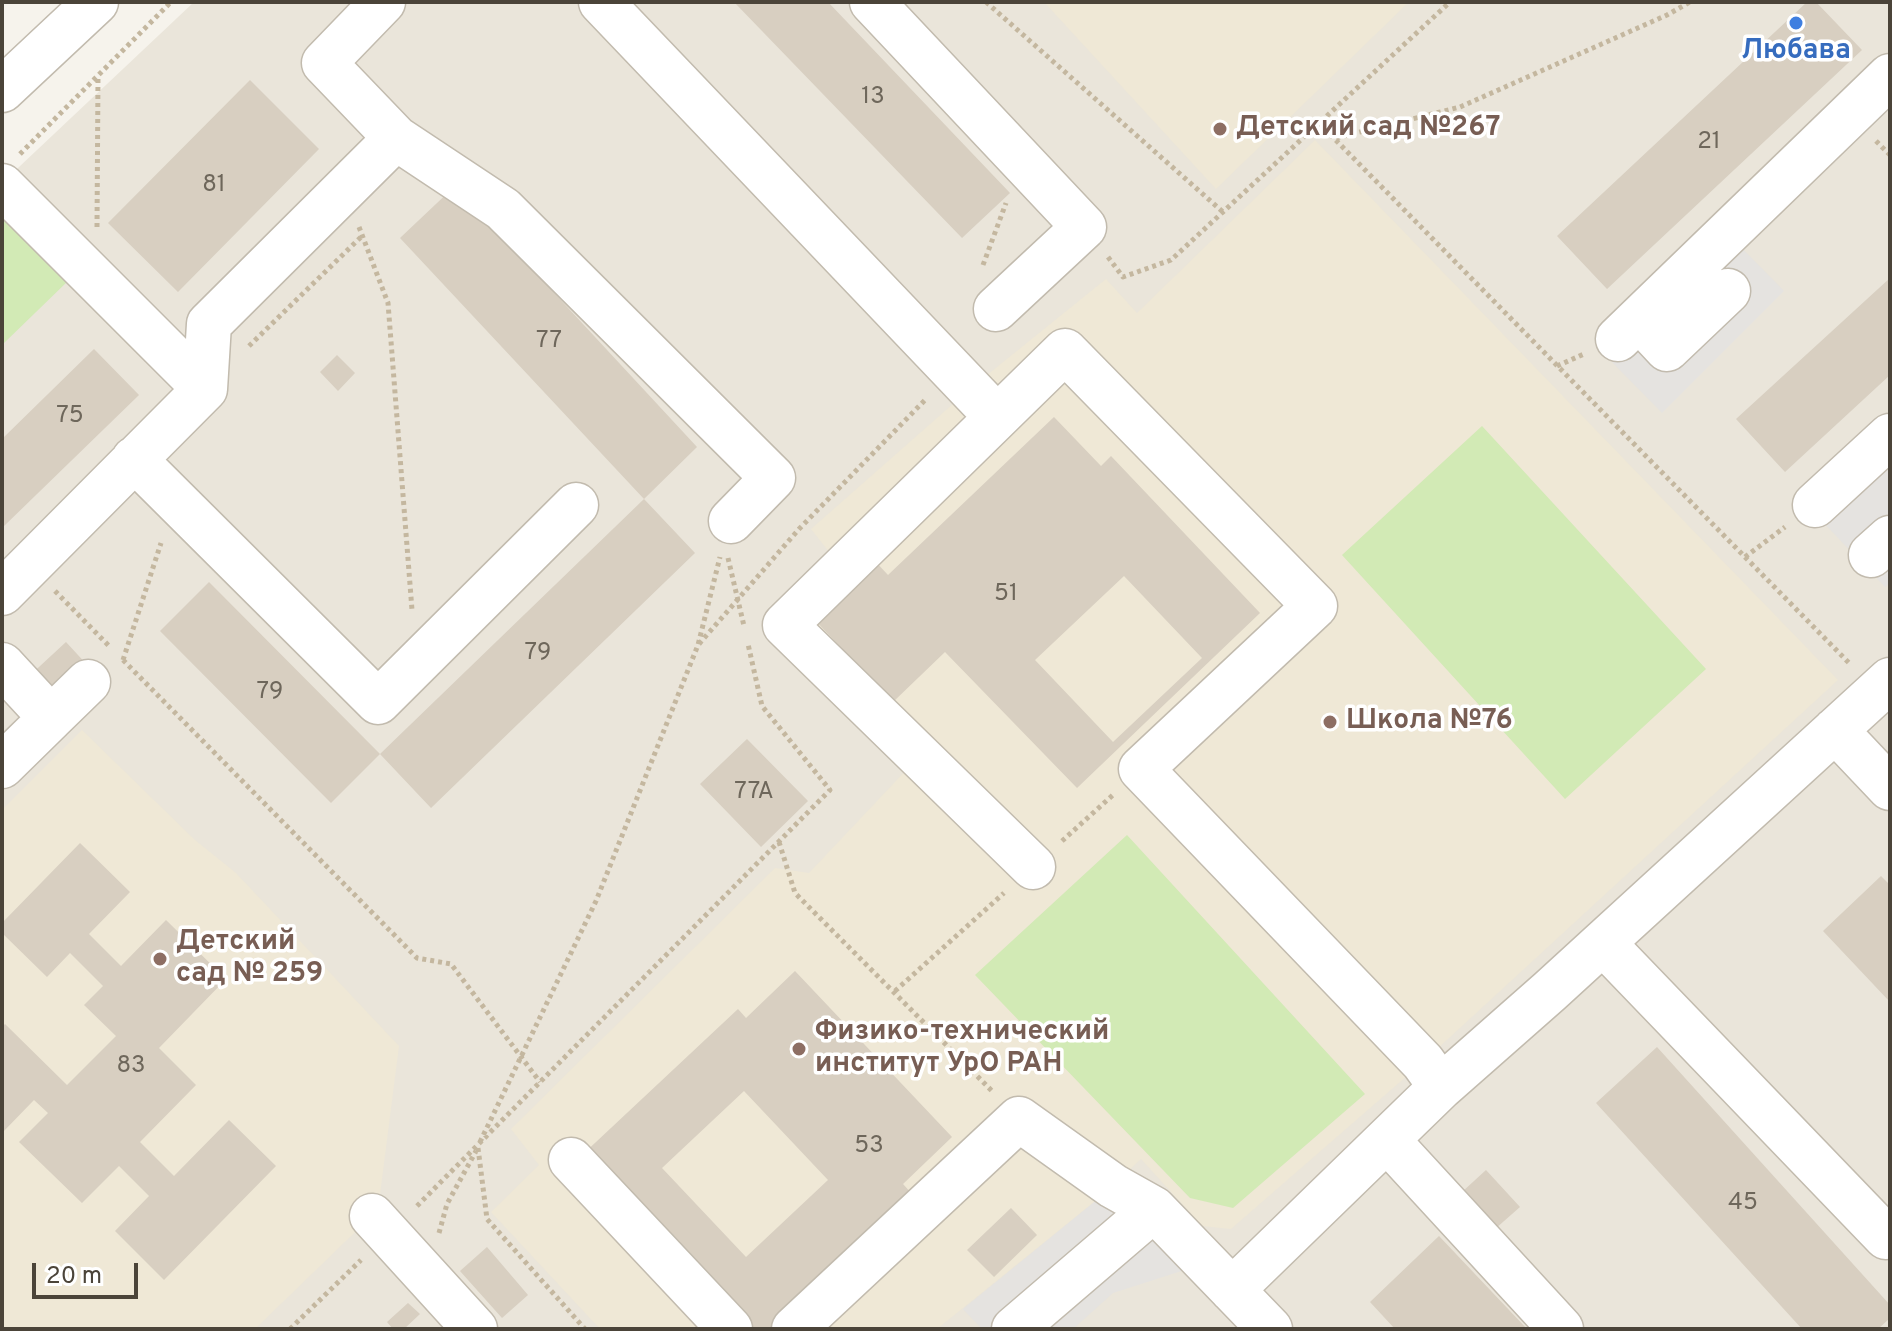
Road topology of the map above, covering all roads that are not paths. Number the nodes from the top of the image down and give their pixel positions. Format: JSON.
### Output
{"nodes":[{"id":1,"x":96,"y":2,"type":"edge"},
{"id":2,"x":383,"y":2,"type":"edge"},
{"id":3,"x":601,"y":2,"type":"edge"},
{"id":4,"x":872,"y":2,"type":"edge"},
{"id":5,"x":1890,"y":76,"type":"edge"},
{"id":6,"x":2,"y":90,"type":"edge"},
{"id":7,"x":396,"y":138,"type":"junction"},
{"id":8,"x":7,"y":173,"type":"edge"},
{"id":9,"x":1728,"y":291,"type":"dead end"},
{"id":10,"x":988,"y":293,"type":"road end"},
{"id":11,"x":205,"y":389,"type":"junction"},
{"id":12,"x":997,"y":417,"type":"junction"},
{"id":13,"x":1886,"y":449,"type":"edge"},
{"id":14,"x":134,"y":459,"type":"junction"},
{"id":15,"x":576,"y":505,"type":"dead end"},
{"id":16,"x":1815,"y":505,"type":"road end"},
{"id":17,"x":727,"y":532,"type":"road end"},
{"id":18,"x":16,"y":579,"type":"edge"},
{"id":19,"x":2,"y":665,"type":"edge"},
{"id":20,"x":106,"y":671,"type":"road end"},
{"id":21,"x":1884,"y":686,"type":"edge"},
{"id":22,"x":51,"y":718,"type":"junction"},
{"id":23,"x":1835,"y":730,"type":"junction"},
{"id":24,"x":2,"y":766,"type":"edge"},
{"id":25,"x":1890,"y":788,"type":"edge"},
{"id":26,"x":1033,"y":867,"type":"dead end"},
{"id":27,"x":1603,"y":943,"type":"junction"},
{"id":28,"x":1441,"y":1087,"type":"junction"},
{"id":29,"x":1388,"y":1141,"type":"junction"},
{"id":30,"x":571,"y":1160,"type":"dead end"},
{"id":31,"x":1154,"y":1209,"type":"junction"},
{"id":32,"x":380,"y":1225,"type":"road end"},
{"id":33,"x":1890,"y":1233,"type":"edge"},
{"id":34,"x":1232,"y":1290,"type":"junction"},
{"id":35,"x":475,"y":1329,"type":"edge"},
{"id":36,"x":730,"y":1329,"type":"edge"},
{"id":37,"x":794,"y":1329,"type":"edge"},
{"id":38,"x":1014,"y":1329,"type":"edge"},
{"id":39,"x":1270,"y":1329,"type":"edge"},
{"id":40,"x":1561,"y":1329,"type":"edge"}],
"edges":[{"from":1,"to":6,"type":"street"},
{"from":2,"to":7,"type":"street"},
{"from":3,"to":12,"type":"street"},
{"from":4,"to":10,"type":"street"},
{"from":5,"to":9,"type":"street"},
{"from":7,"to":11,"type":"street"},
{"from":7,"to":17,"type":"street"},
{"from":8,"to":11,"type":"street"},
{"from":11,"to":14,"type":"street"},
{"from":12,"to":26,"type":"street"},
{"from":12,"to":28,"type":"street"},
{"from":13,"to":16,"type":"street"},
{"from":14,"to":15,"type":"street"},
{"from":14,"to":18,"type":"street"},
{"from":19,"to":22,"type":"street"},
{"from":20,"to":22,"type":"street"},
{"from":21,"to":23,"type":"street"},
{"from":22,"to":24,"type":"street"},
{"from":23,"to":25,"type":"street"},
{"from":23,"to":27,"type":"street"},
{"from":27,"to":28,"type":"street"},
{"from":27,"to":33,"type":"street"},
{"from":28,"to":29,"type":"street"},
{"from":29,"to":34,"type":"street"},
{"from":29,"to":40,"type":"street"},
{"from":30,"to":36,"type":"street"},
{"from":31,"to":34,"type":"street"},
{"from":31,"to":37,"type":"street"},
{"from":31,"to":38,"type":"street"},
{"from":32,"to":35,"type":"street"},
{"from":34,"to":39,"type":"street"}]}
